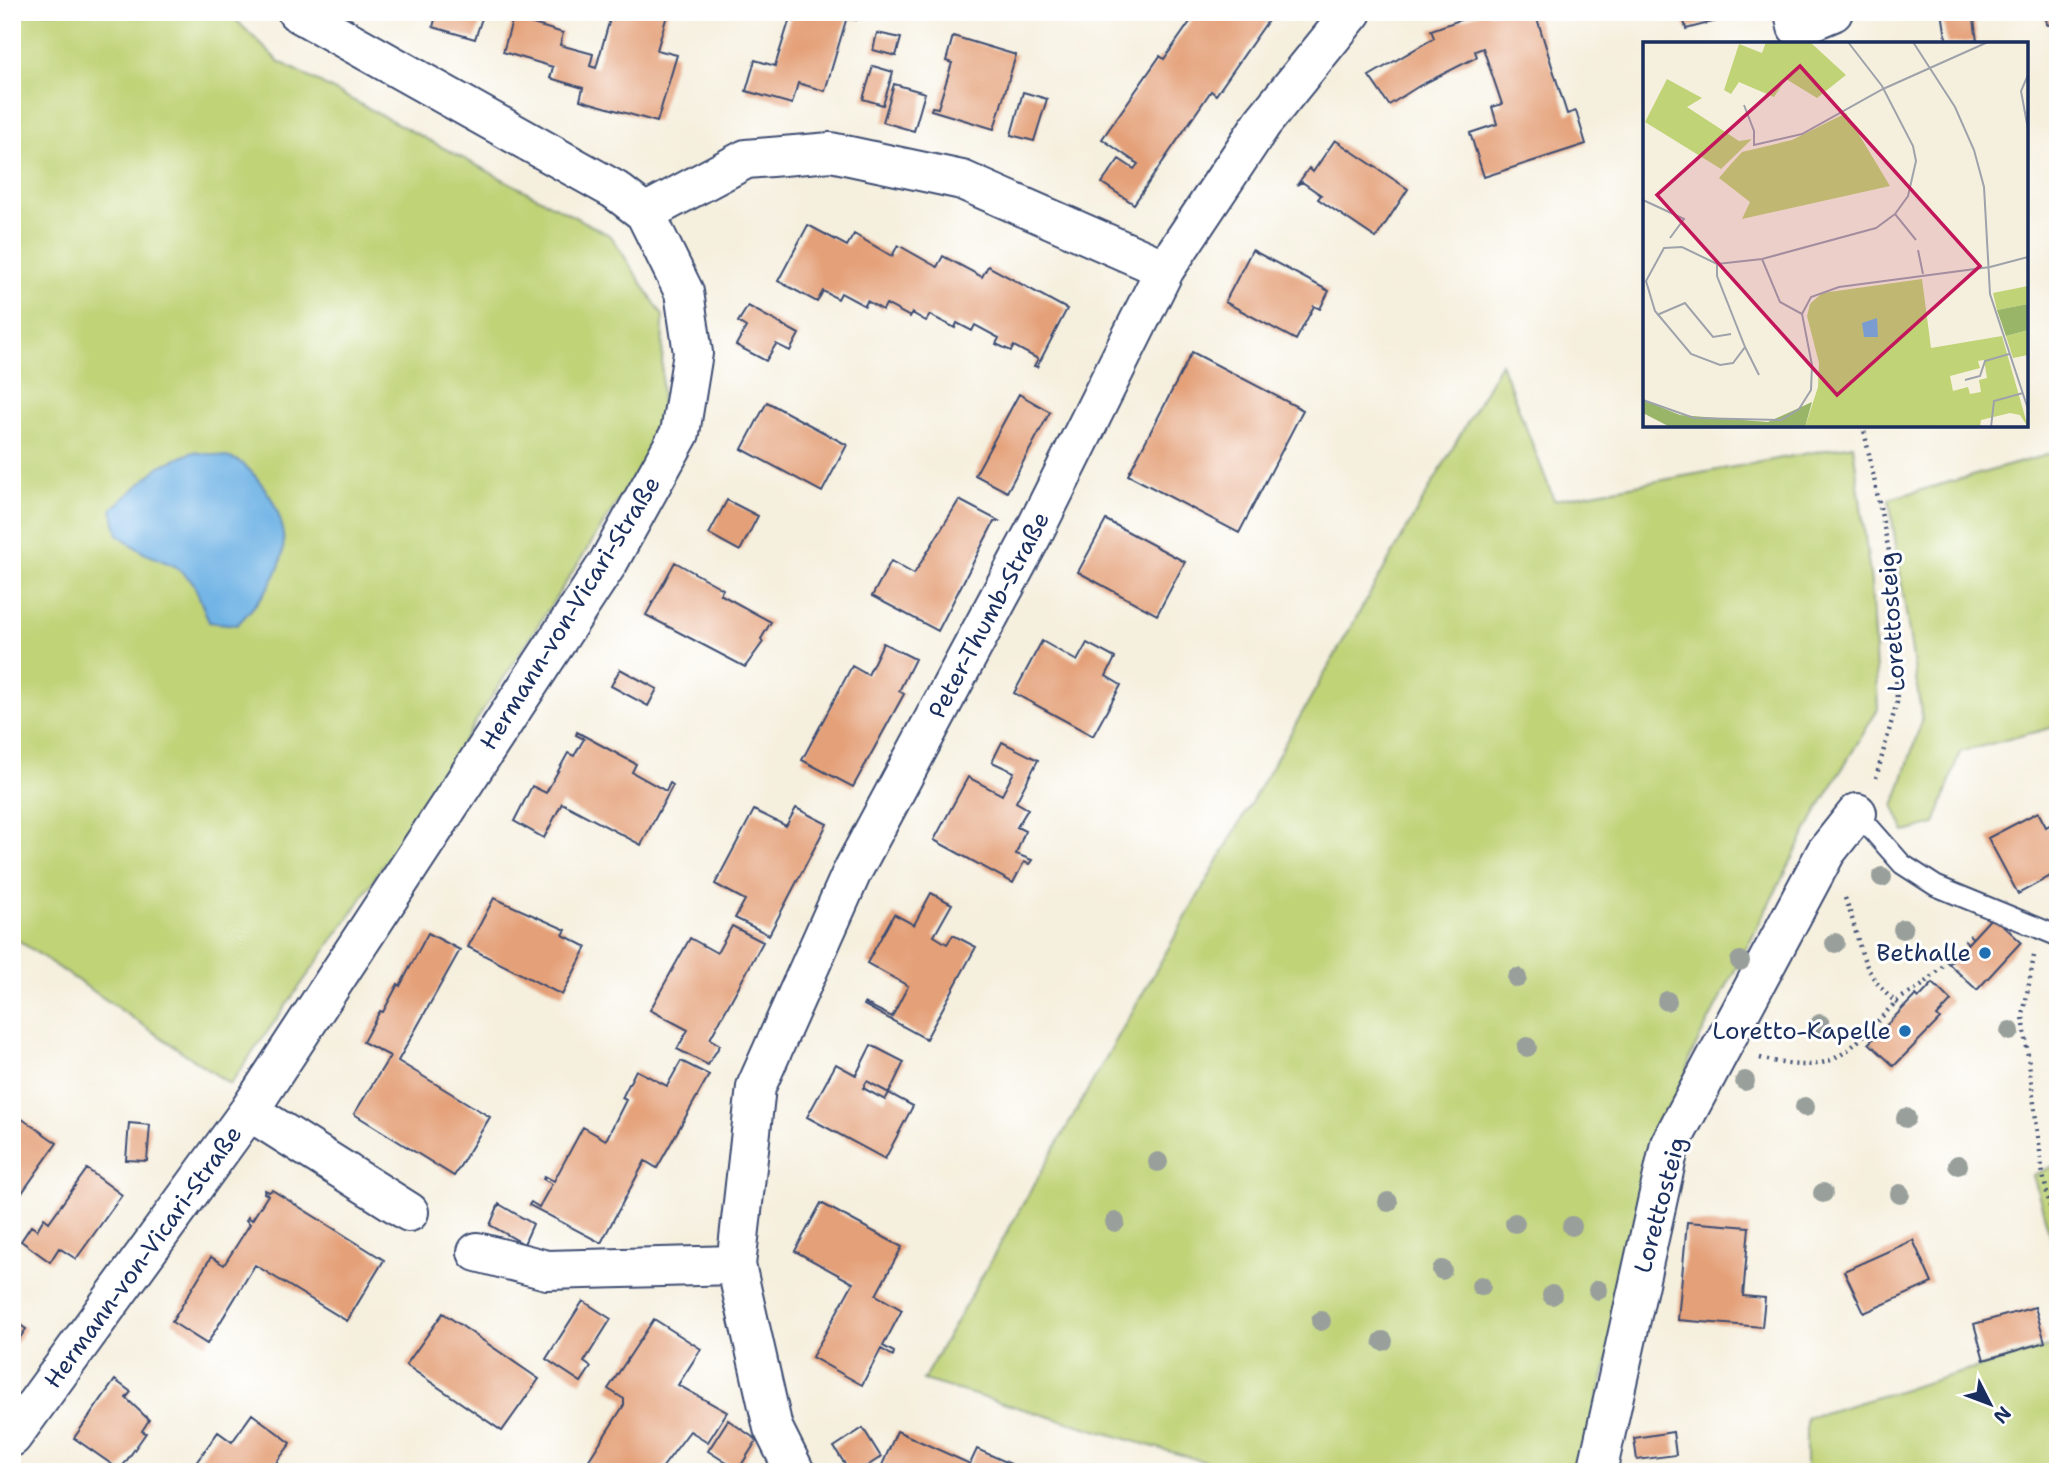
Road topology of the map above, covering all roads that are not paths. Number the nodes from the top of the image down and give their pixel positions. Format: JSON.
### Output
{"nodes":[{"id":1,"x":297,"y":12,"type":"edge"},
{"id":2,"x":1352,"y":12,"type":"edge"},
{"id":3,"x":1794,"y":12,"type":"edge"},
{"id":4,"x":1833,"y":12,"type":"edge"},
{"id":5,"x":645,"y":213,"type":"junction"},
{"id":6,"x":1165,"y":269,"type":"junction"},
{"id":7,"x":1857,"y":813,"type":"joint"},
{"id":8,"x":2049,"y":932,"type":"edge"},
{"id":9,"x":249,"y":1111,"type":"junction"},
{"id":10,"x":409,"y":1212,"type":"dead end"},
{"id":11,"x":477,"y":1252,"type":"dead end"},
{"id":12,"x":736,"y":1265,"type":"junction"},
{"id":13,"x":12,"y":1437,"type":"edge"},
{"id":14,"x":795,"y":1472,"type":"edge"},
{"id":15,"x":1597,"y":1472,"type":"edge"}],
"edges":[{"from":1,"to":5,"type":"street","name":"Hermann-von-Vicari-Straße"},
{"from":2,"to":6,"type":"street","name":"Peter-Thumb-Straße"},
{"from":3,"to":4,"type":"street"},
{"from":5,"to":6,"type":"street"},
{"from":5,"to":9,"type":"street","name":"Hermann-von-Vicari-Straße"},
{"from":6,"to":12,"type":"street","name":"Peter-Thumb-Straße"},
{"from":7,"to":8,"type":"lane"},
{"from":7,"to":15,"type":"street","name":"Lorettosteig"},
{"from":9,"to":10,"type":"street","name":"Hermann-von-Vicari-Straße"},
{"from":9,"to":13,"type":"street","name":"Hermann-von-Vicari-Straße"},
{"from":11,"to":12,"type":"street"},
{"from":12,"to":14,"type":"street","name":"Peter-Thumb-Straße"}]}
